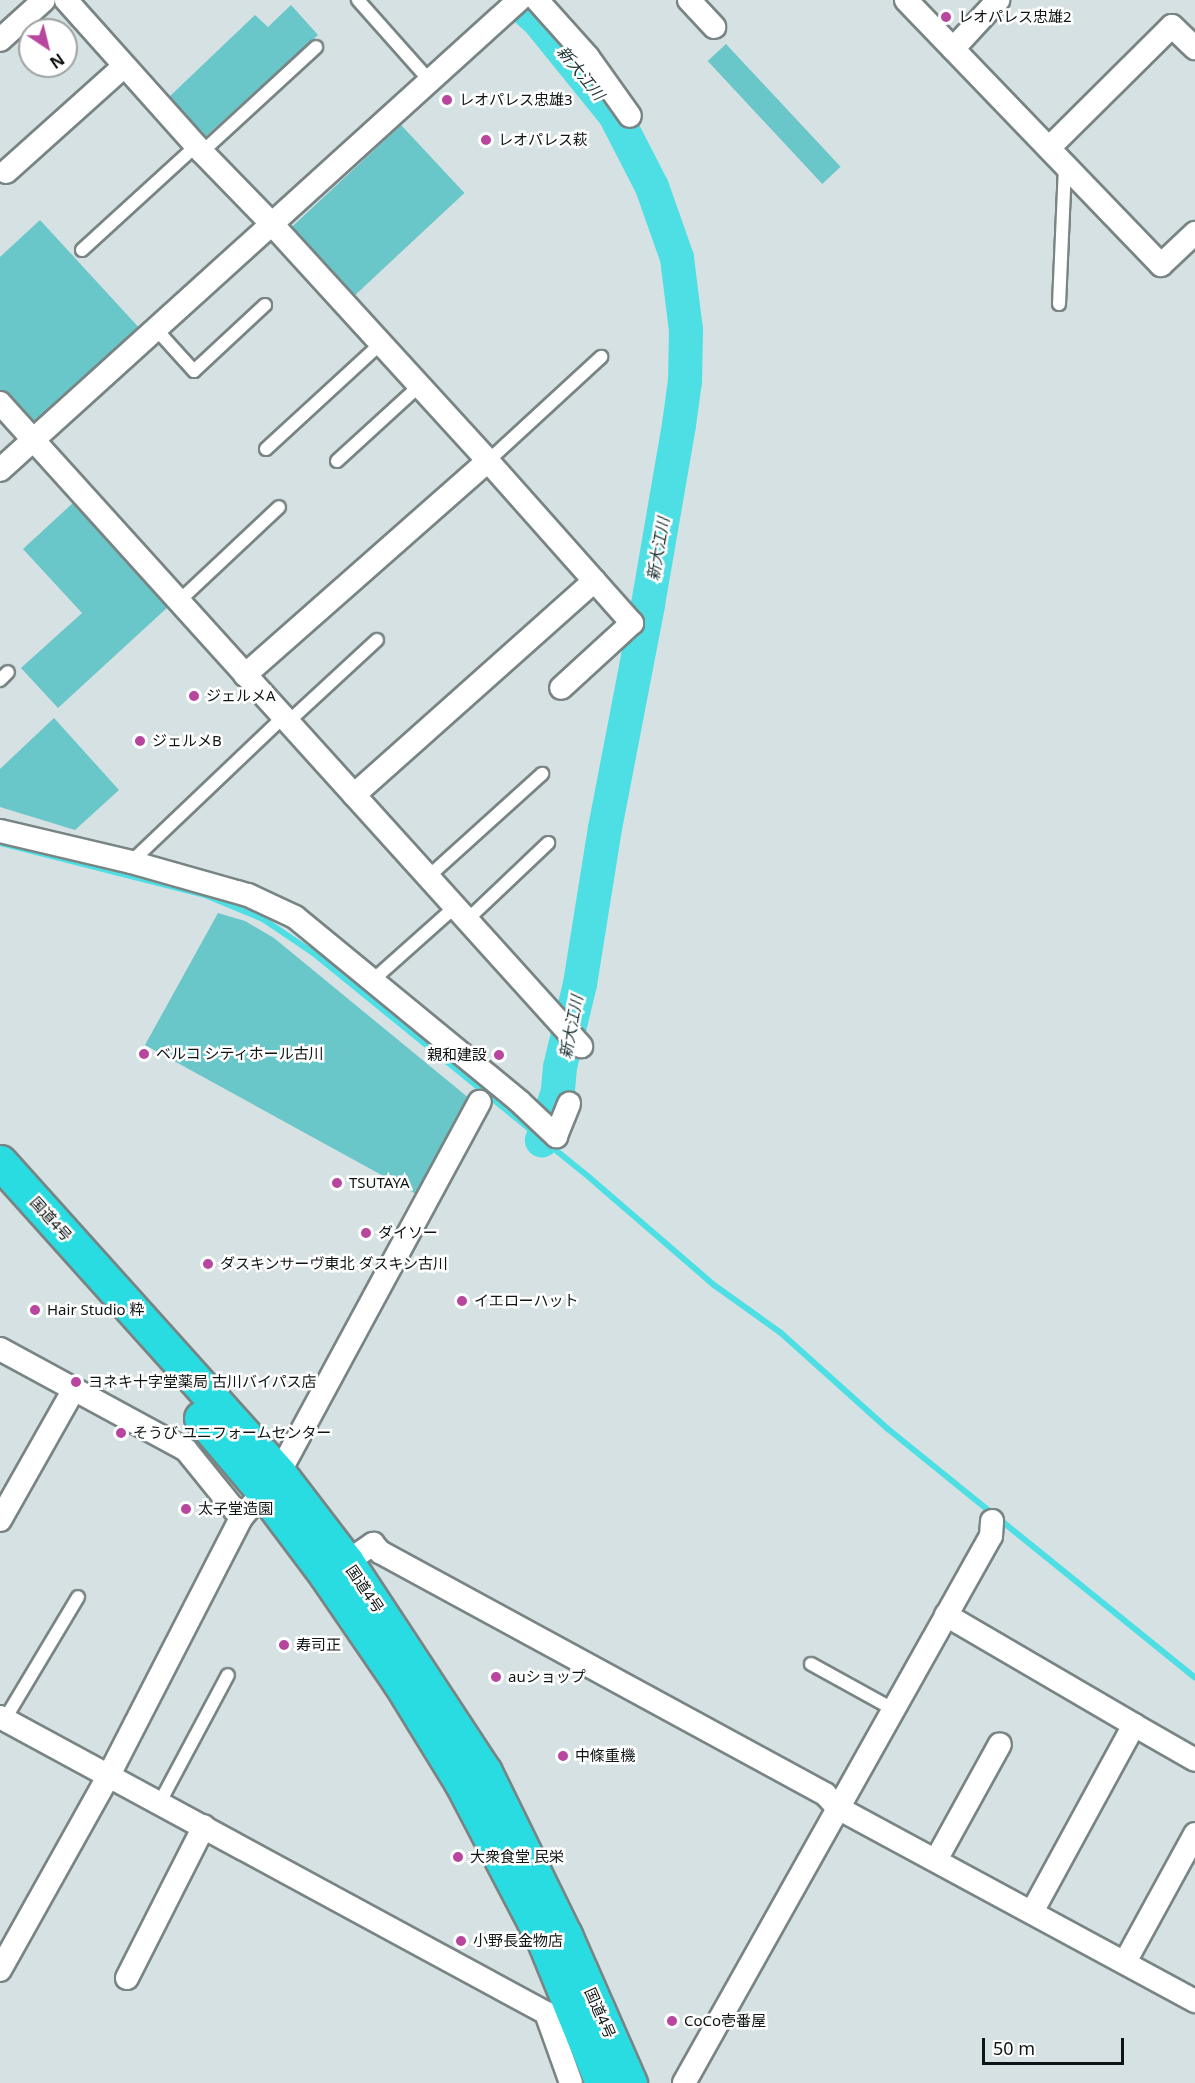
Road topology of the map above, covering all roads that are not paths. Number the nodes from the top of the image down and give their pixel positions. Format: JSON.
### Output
{"nodes":[{"id":1,"x":44,"y":0,"type":"edge"},
{"id":2,"x":66,"y":0,"type":"edge"},
{"id":3,"x":358,"y":0,"type":"edge"},
{"id":4,"x":537,"y":0,"type":"edge"},
{"id":5,"x":689,"y":0,"type":"edge"},
{"id":6,"x":906,"y":0,"type":"edge"},
{"id":7,"x":998,"y":0,"type":"edge"},
{"id":8,"x":508,"y":5,"type":"edge"},
{"id":9,"x":714,"y":27,"type":"dead end"},
{"id":10,"x":0,"y":40,"type":"edge"},
{"id":11,"x":316,"y":47,"type":"dead end"},
{"id":12,"x":1195,"y":48,"type":"edge"},
{"id":13,"x":953,"y":49,"type":"junction"},
{"id":14,"x":124,"y":66,"type":"junction"},
{"id":15,"x":429,"y":80,"type":"junction"},
{"id":16,"x":630,"y":116,"type":"dead end"},
{"id":17,"x":1049,"y":148,"type":"junction"},
{"id":18,"x":199,"y":149,"type":"junction"},
{"id":19,"x":1065,"y":165,"type":"junction"},
{"id":20,"x":6,"y":172,"type":"dead end"},
{"id":21,"x":271,"y":223,"type":"junction"},
{"id":22,"x":1195,"y":233,"type":"edge"},
{"id":23,"x":82,"y":250,"type":"dead end"},
{"id":24,"x":1059,"y":304,"type":"dead end"},
{"id":25,"x":265,"y":305,"type":"dead end"},
{"id":26,"x":155,"y":328,"type":"junction"},
{"id":27,"x":380,"y":344,"type":"junction"},
{"id":28,"x":601,"y":357,"type":"dead end"},
{"id":29,"x":418,"y":386,"type":"junction"},
{"id":30,"x":0,"y":403,"type":"edge"},
{"id":31,"x":34,"y":439,"type":"junction"},
{"id":32,"x":266,"y":449,"type":"dead end"},
{"id":33,"x":337,"y":461,"type":"dead end"},
{"id":34,"x":488,"y":461,"type":"junction"},
{"id":35,"x":0,"y":470,"type":"edge"},
{"id":36,"x":279,"y":507,"type":"dead end"},
{"id":37,"x":594,"y":581,"type":"junction"},
{"id":38,"x":179,"y":601,"type":"junction"},
{"id":39,"x":377,"y":640,"type":"dead end"},
{"id":40,"x":245,"y":675,"type":"junction"},
{"id":41,"x":561,"y":688,"type":"dead end"},
{"id":42,"x":285,"y":720,"type":"junction"},
{"id":43,"x":542,"y":774,"type":"dead end"},
{"id":44,"x":354,"y":795,"type":"junction"},
{"id":45,"x":0,"y":831,"type":"edge"},
{"id":46,"x":548,"y":843,"type":"dead end"},
{"id":47,"x":131,"y":862,"type":"junction"},
{"id":48,"x":428,"y":877,"type":"junction"},
{"id":49,"x":460,"y":913,"type":"junction"},
{"id":50,"x":373,"y":980,"type":"junction"},
{"id":51,"x":580,"y":1046,"type":"dead end"},
{"id":52,"x":480,"y":1102,"type":"dead end"},
{"id":53,"x":562,"y":1120,"type":"dead end"},
{"id":54,"x":0,"y":1162,"type":"edge"},
{"id":55,"x":0,"y":1191,"type":"edge"},
{"id":56,"x":0,"y":1348,"type":"edge"},
{"id":57,"x":74,"y":1389,"type":"junction"},
{"id":58,"x":271,"y":1482,"type":"junction"},
{"id":59,"x":241,"y":1518,"type":"junction"},
{"id":60,"x":0,"y":1520,"type":"edge"},
{"id":61,"x":992,"y":1521,"type":"dead end"},
{"id":62,"x":347,"y":1562,"type":"junction"},
{"id":63,"x":78,"y":1597,"type":"dead end"},
{"id":64,"x":946,"y":1615,"type":"junction"},
{"id":65,"x":811,"y":1664,"type":"dead end"},
{"id":66,"x":228,"y":1675,"type":"dead end"},
{"id":67,"x":893,"y":1709,"type":"junction"},
{"id":68,"x":3,"y":1718,"type":"edge"},
{"id":69,"x":1134,"y":1725,"type":"junction"},
{"id":70,"x":1000,"y":1744,"type":"dead end"},
{"id":71,"x":1195,"y":1760,"type":"edge"},
{"id":72,"x":108,"y":1776,"type":"junction"},
{"id":73,"x":159,"y":1804,"type":"junction"},
{"id":74,"x":838,"y":1808,"type":"junction"},
{"id":75,"x":204,"y":1826,"type":"junction"},
{"id":76,"x":1195,"y":1834,"type":"edge"},
{"id":77,"x":936,"y":1860,"type":"junction"},
{"id":78,"x":1032,"y":1912,"type":"junction"},
{"id":79,"x":1125,"y":1962,"type":"junction"},
{"id":80,"x":0,"y":1970,"type":"edge"},
{"id":81,"x":127,"y":1978,"type":"dead end"},
{"id":82,"x":1195,"y":2001,"type":"edge"},
{"id":83,"x":571,"y":2083,"type":"edge"},
{"id":84,"x":602,"y":2083,"type":"edge"},
{"id":85,"x":630,"y":2083,"type":"edge"},
{"id":86,"x":684,"y":2083,"type":"edge"}],
"edges":[{"from":1,"to":10,"type":"street"},
{"from":2,"to":14,"type":"street"},
{"from":3,"to":15,"type":"lane"},
{"from":4,"to":16,"type":"street"},
{"from":5,"to":9,"type":"street"},
{"from":6,"to":13,"type":"street"},
{"from":7,"to":13,"type":"street"},
{"from":8,"to":15,"type":"street"},
{"from":11,"to":18,"type":"lane"},
{"from":12,"to":17,"type":"street"},
{"from":13,"to":17,"type":"street"},
{"from":14,"to":18,"type":"street"},
{"from":14,"to":20,"type":"street"},
{"from":15,"to":21,"type":"street"},
{"from":17,"to":19,"type":"street"},
{"from":18,"to":21,"type":"street"},
{"from":18,"to":23,"type":"lane"},
{"from":19,"to":22,"type":"street"},
{"from":19,"to":24,"type":"lane"},
{"from":21,"to":26,"type":"street"},
{"from":21,"to":27,"type":"street"},
{"from":25,"to":26,"type":"lane"},
{"from":26,"to":31,"type":"street"},
{"from":27,"to":29,"type":"street"},
{"from":27,"to":32,"type":"lane"},
{"from":28,"to":34,"type":"lane"},
{"from":29,"to":33,"type":"lane"},
{"from":29,"to":34,"type":"street"},
{"from":30,"to":31,"type":"street"},
{"from":31,"to":35,"type":"street"},
{"from":31,"to":38,"type":"street"},
{"from":34,"to":37,"type":"street"},
{"from":34,"to":40,"type":"street"},
{"from":36,"to":38,"type":"lane"},
{"from":37,"to":41,"type":"street"},
{"from":37,"to":44,"type":"street"},
{"from":38,"to":40,"type":"street"},
{"from":39,"to":42,"type":"lane"},
{"from":40,"to":42,"type":"street"},
{"from":42,"to":44,"type":"street"},
{"from":42,"to":47,"type":"lane"},
{"from":43,"to":48,"type":"lane"},
{"from":44,"to":48,"type":"street"},
{"from":45,"to":47,"type":"street"},
{"from":46,"to":49,"type":"lane"},
{"from":47,"to":50,"type":"street"},
{"from":48,"to":49,"type":"street"},
{"from":49,"to":50,"type":"lane"},
{"from":49,"to":51,"type":"street"},
{"from":50,"to":53,"type":"street"},
{"from":52,"to":58,"type":"street"},
{"from":54,"to":58,"type":"highway","name":"国道4号"},
{"from":55,"to":58,"type":"highway","name":"国道4号"},
{"from":56,"to":57,"type":"street"},
{"from":57,"to":59,"type":"street"},
{"from":57,"to":60,"type":"street"},
{"from":58,"to":59,"type":"street"},
{"from":58,"to":62,"type":"highway","name":"国道4号"},
{"from":58,"to":84,"type":"highway","name":"国道4号"},
{"from":59,"to":72,"type":"street"},
{"from":61,"to":64,"type":"street"},
{"from":62,"to":74,"type":"street"},
{"from":62,"to":85,"type":"highway","name":"国道4号"},
{"from":63,"to":68,"type":"lane"},
{"from":64,"to":67,"type":"street"},
{"from":64,"to":69,"type":"street"},
{"from":65,"to":67,"type":"lane"},
{"from":66,"to":73,"type":"lane"},
{"from":67,"to":74,"type":"street"},
{"from":68,"to":72,"type":"street"},
{"from":69,"to":71,"type":"street"},
{"from":69,"to":78,"type":"street"},
{"from":70,"to":77,"type":"street"},
{"from":72,"to":73,"type":"street"},
{"from":72,"to":80,"type":"street"},
{"from":73,"to":75,"type":"street"},
{"from":74,"to":77,"type":"street"},
{"from":74,"to":86,"type":"street"},
{"from":75,"to":81,"type":"street"},
{"from":75,"to":83,"type":"street"},
{"from":76,"to":79,"type":"street"},
{"from":77,"to":78,"type":"street"},
{"from":78,"to":79,"type":"street"},
{"from":79,"to":82,"type":"street"}]}
